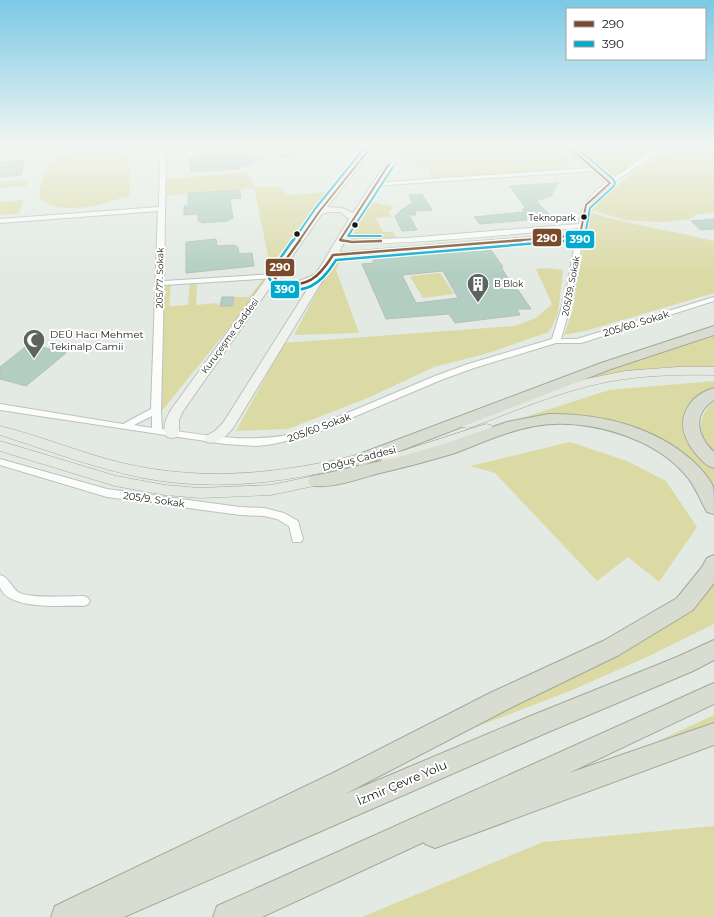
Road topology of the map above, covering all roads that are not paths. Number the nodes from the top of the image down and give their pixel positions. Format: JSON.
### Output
{"nodes":[{"id":1,"x":161,"y":190,"type":"edge"},
{"id":2,"x":337,"y":190,"type":"edge"},
{"id":3,"x":372,"y":190,"type":"edge"},
{"id":4,"x":603,"y":190,"type":"edge"},
{"id":5,"x":161,"y":209,"type":"junction"},
{"id":6,"x":319,"y":212,"type":"junction"},
{"id":7,"x":354,"y":218,"type":"junction"},
{"id":8,"x":0,"y":221,"type":"edge"},
{"id":9,"x":581,"y":226,"type":"junction"},
{"id":10,"x":580,"y":235,"type":"junction"},
{"id":11,"x":340,"y":240,"type":"junction"},
{"id":12,"x":332,"y":255,"type":"junction"},
{"id":13,"x":274,"y":276,"type":"junction"},
{"id":14,"x":320,"y":276,"type":"junction"},
{"id":15,"x":160,"y":283,"type":"junction"},
{"id":16,"x":714,"y":299,"type":"edge"},
{"id":17,"x":714,"y":330,"type":"edge"},
{"id":18,"x":556,"y":341,"type":"junction"},
{"id":19,"x":714,"y":371,"type":"edge"},
{"id":20,"x":714,"y":379,"type":"edge"},
{"id":21,"x":714,"y":393,"type":"edge"},
{"id":22,"x":0,"y":407,"type":"edge"},
{"id":23,"x":156,"y":410,"type":"junction"},
{"id":24,"x":124,"y":427,"type":"junction"},
{"id":25,"x":0,"y":430,"type":"edge"},
{"id":26,"x":158,"y":432,"type":"junction"},
{"id":27,"x":172,"y":434,"type":"junction"},
{"id":28,"x":211,"y":439,"type":"junction"},
{"id":29,"x":0,"y":446,"type":"edge"},
{"id":30,"x":360,"y":460,"type":"junction"},
{"id":31,"x":0,"y":462,"type":"edge"},
{"id":32,"x":714,"y":462,"type":"edge"},
{"id":33,"x":317,"y":481,"type":"junction"},
{"id":34,"x":714,"y":507,"type":"edge"},
{"id":35,"x":296,"y":539,"type":"dead end"},
{"id":36,"x":714,"y":563,"type":"edge"},
{"id":37,"x":0,"y":579,"type":"edge"},
{"id":38,"x":84,"y":601,"type":"dead end"},
{"id":39,"x":714,"y":648,"type":"edge"},
{"id":40,"x":714,"y":693,"type":"edge"},
{"id":41,"x":714,"y":734,"type":"edge"},
{"id":42,"x":327,"y":873,"type":"junction"},
{"id":43,"x":66,"y":917,"type":"edge"},
{"id":44,"x":89,"y":917,"type":"edge"},
{"id":45,"x":228,"y":917,"type":"edge"}],
"edges":[{"from":1,"to":5,"type":"street","name":"205/77. Sokak"},
{"from":2,"to":6,"type":"street","name":"Kuruçeşme Caddesi"},
{"from":3,"to":7,"type":"street"},
{"from":4,"to":9,"type":"street","name":"205/39. Sokak"},
{"from":5,"to":8,"type":"street"},
{"from":5,"to":15,"type":"street","name":"205/77. Sokak"},
{"from":6,"to":7,"type":"street"},
{"from":6,"to":13,"type":"street","name":"Kuruçeşme Caddesi"},
{"from":7,"to":11,"type":"street"},
{"from":9,"to":10,"type":"street","name":"205/39. Sokak"},
{"from":9,"to":11,"type":"street"},
{"from":10,"to":12,"type":"street"},
{"from":10,"to":18,"type":"street","name":"205/39. Sokak"},
{"from":11,"to":12,"type":"street"},
{"from":12,"to":14,"type":"street"},
{"from":13,"to":14,"type":"street"},
{"from":13,"to":15,"type":"street"},
{"from":13,"to":27,"type":"street","name":"Kuruçeşme Caddesi"},
{"from":14,"to":28,"type":"street"},
{"from":15,"to":23,"type":"street","name":"205/77. Sokak"},
{"from":16,"to":18,"type":"street","name":"205/60. Sokak"},
{"from":17,"to":30,"type":"highway"},
{"from":18,"to":28,"type":"street","name":"205/60 Sokak"},
{"from":19,"to":30,"type":"main road","name":"Doğuş Caddesi"},
{"from":20,"to":33,"type":"main road","name":"Doğuş Caddesi"},
{"from":21,"to":32,"type":"highway"},
{"from":22,"to":24,"type":"street","name":"205/60 Sokak"},
{"from":23,"to":24,"type":"street"},
{"from":23,"to":26,"type":"street","name":"205/77. Sokak"},
{"from":24,"to":26,"type":"street","name":"205/60 Sokak"},
{"from":25,"to":30,"type":"main road","name":"Doğuş Caddesi"},
{"from":26,"to":27,"type":"street","name":"205/60 Sokak"},
{"from":27,"to":28,"type":"street","name":"205/60 Sokak"},
{"from":29,"to":33,"type":"main road","name":"Doğuş Caddesi"},
{"from":31,"to":35,"type":"street","name":"205/9. Sokak"},
{"from":33,"to":34,"type":"highway"},
{"from":36,"to":43,"type":"highway"},
{"from":37,"to":38,"type":"street"},
{"from":39,"to":44,"type":"highway","name":"İzmir Çevre Yolu"},
{"from":40,"to":42,"type":"highway"},
{"from":41,"to":42,"type":"highway"},
{"from":42,"to":45,"type":"highway"}]}
